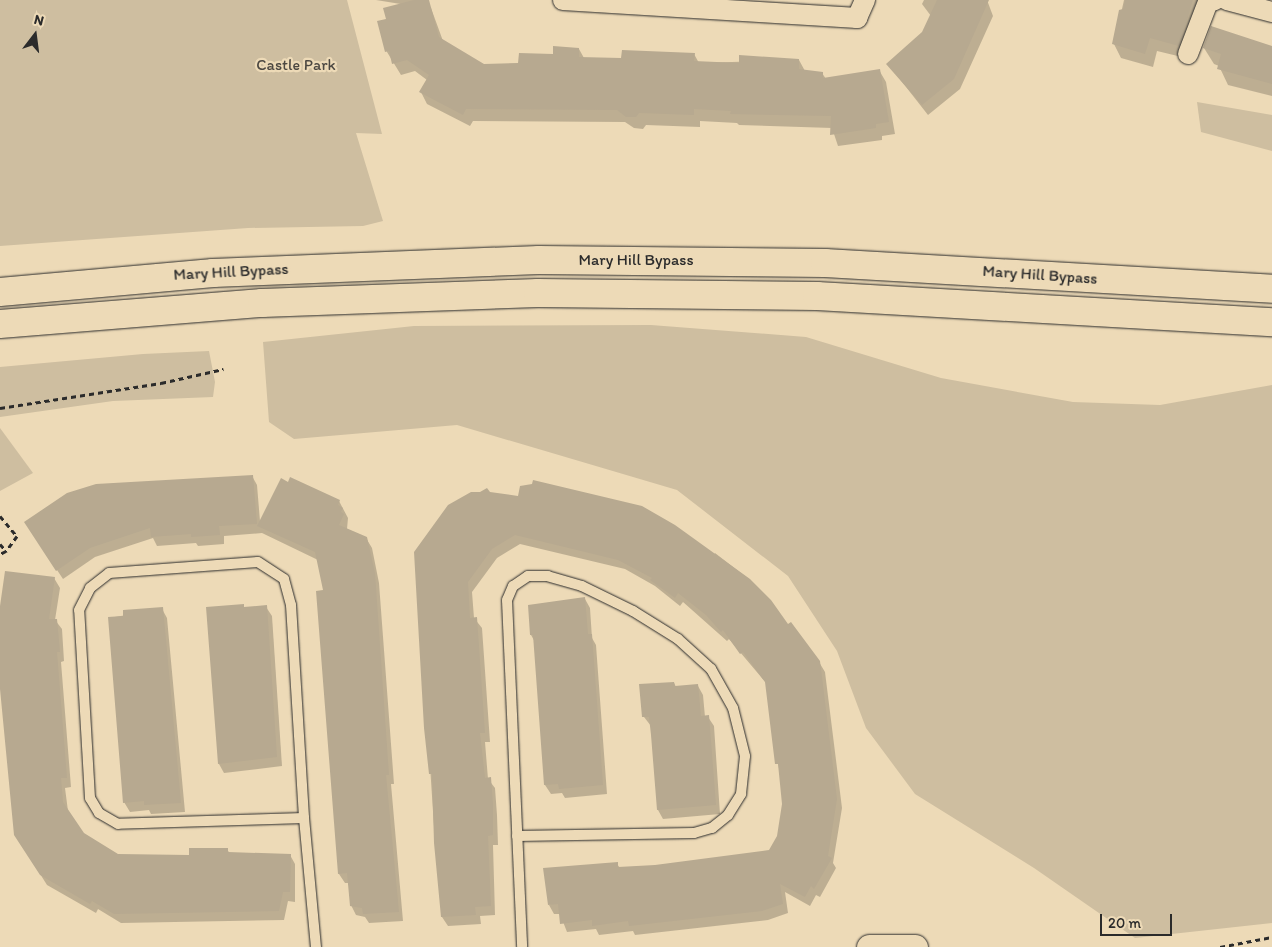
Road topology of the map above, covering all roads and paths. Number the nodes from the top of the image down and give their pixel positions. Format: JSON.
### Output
{"nodes":[{"id":1,"x":563,"y":0,"type":"edge"},
{"id":2,"x":865,"y":0,"type":"edge"},
{"id":3,"x":1215,"y":0,"type":"edge"},
{"id":4,"x":1227,"y":0,"type":"edge"},
{"id":5,"x":1272,"y":12,"type":"edge"},
{"id":6,"x":1188,"y":54,"type":"dead end"},
{"id":7,"x":1272,"y":289,"type":"edge"},
{"id":8,"x":0,"y":292,"type":"edge"},
{"id":9,"x":1272,"y":322,"type":"edge"},
{"id":10,"x":0,"y":324,"type":"edge"},
{"id":11,"x":223,"y":369,"type":"dead end"},
{"id":12,"x":0,"y":408,"type":"edge"},
{"id":13,"x":0,"y":516,"type":"edge"},
{"id":14,"x":0,"y":544,"type":"edge"},
{"id":15,"x":6,"y":551,"type":"junction"},
{"id":16,"x":0,"y":554,"type":"edge"},
{"id":17,"x":304,"y":818,"type":"junction"},
{"id":18,"x":517,"y":836,"type":"junction"},
{"id":19,"x":1272,"y":937,"type":"edge"},
{"id":20,"x":316,"y":947,"type":"edge"},
{"id":21,"x":522,"y":947,"type":"edge"},
{"id":22,"x":869,"y":947,"type":"edge"},
{"id":23,"x":915,"y":947,"type":"edge"},
{"id":24,"x":1220,"y":947,"type":"edge"}],
"edges":[{"from":1,"to":2,"type":"street"},
{"from":3,"to":6,"type":"street"},
{"from":4,"to":5,"type":"street"},
{"from":7,"to":8,"type":"highway","name":"Mary Hill Bypass"},
{"from":9,"to":10,"type":"highway","name":"Mary Hill Bypass"},
{"from":11,"to":12,"type":"path"},
{"from":13,"to":15,"type":"path"},
{"from":14,"to":15,"type":"path"},
{"from":15,"to":16,"type":"path"},
{"from":17,"to":17,"type":"lane"},
{"from":17,"to":20,"type":"lane"},
{"from":18,"to":18,"type":"lane"},
{"from":18,"to":21,"type":"lane"},
{"from":19,"to":24,"type":"path"},
{"from":22,"to":23,"type":"street"}]}
